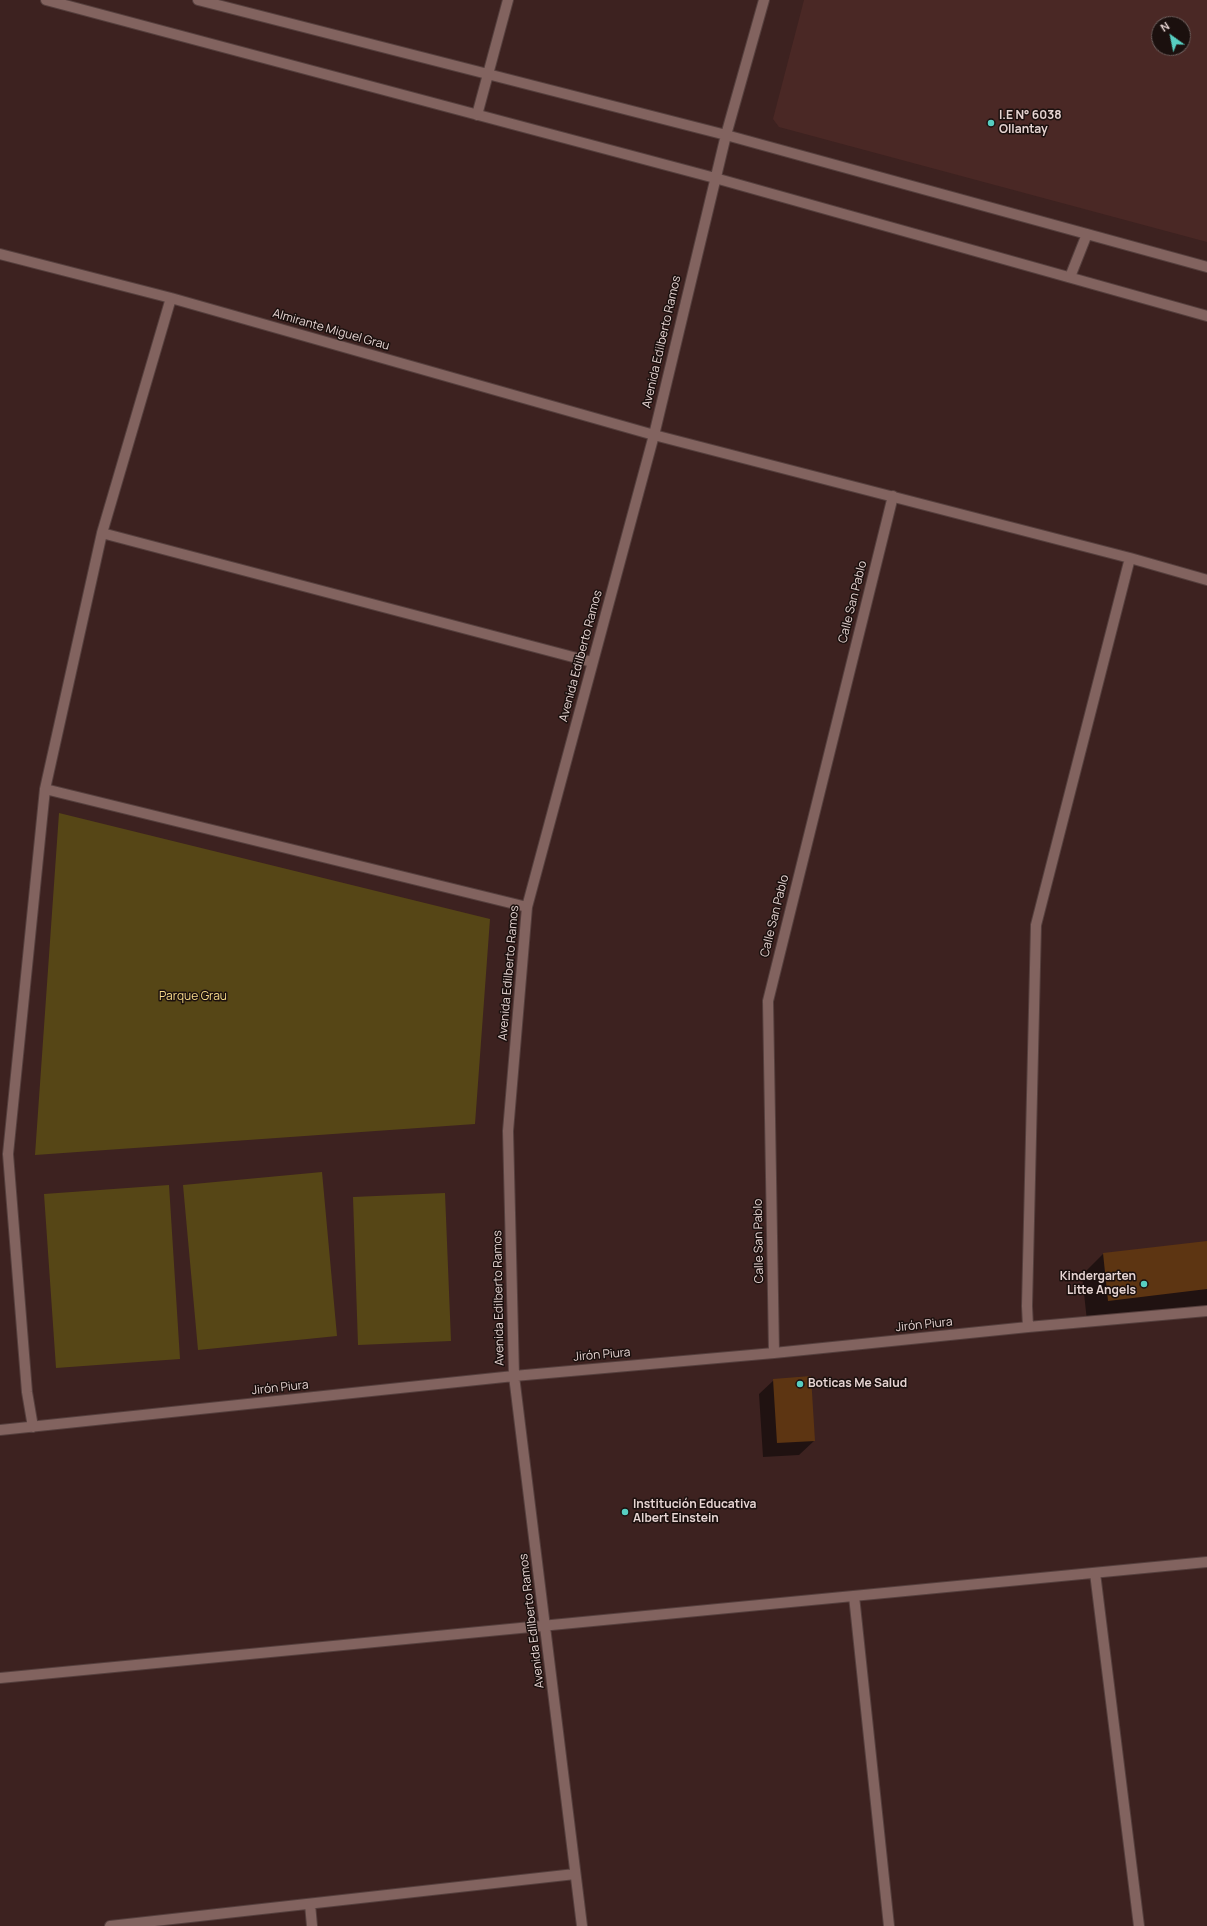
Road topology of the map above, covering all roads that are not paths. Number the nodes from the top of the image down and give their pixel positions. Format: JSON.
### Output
{"nodes":[{"id":1,"x":46,"y":0,"type":"edge"},
{"id":2,"x":198,"y":0,"type":"edge"},
{"id":3,"x":508,"y":0,"type":"edge"},
{"id":4,"x":764,"y":0,"type":"edge"},
{"id":5,"x":489,"y":73,"type":"junction"},
{"id":6,"x":477,"y":115,"type":"junction"},
{"id":7,"x":726,"y":135,"type":"junction"},
{"id":8,"x":715,"y":178,"type":"junction"},
{"id":9,"x":1087,"y":234,"type":"junction"},
{"id":10,"x":0,"y":254,"type":"edge"},
{"id":11,"x":1207,"y":267,"type":"edge"},
{"id":12,"x":1070,"y":277,"type":"junction"},
{"id":13,"x":171,"y":298,"type":"junction"},
{"id":14,"x":1207,"y":316,"type":"edge"},
{"id":15,"x":654,"y":435,"type":"junction"},
{"id":16,"x":893,"y":496,"type":"junction"},
{"id":17,"x":102,"y":533,"type":"junction"},
{"id":18,"x":1130,"y":558,"type":"junction"},
{"id":19,"x":1207,"y":580,"type":"edge"},
{"id":20,"x":592,"y":662,"type":"junction"},
{"id":21,"x":45,"y":789,"type":"junction"},
{"id":22,"x":527,"y":907,"type":"junction"},
{"id":23,"x":1207,"y":1311,"type":"edge"},
{"id":24,"x":1028,"y":1327,"type":"junction"},
{"id":25,"x":774,"y":1353,"type":"junction"},
{"id":26,"x":514,"y":1376,"type":"junction"},
{"id":27,"x":33,"y":1427,"type":"junction"},
{"id":28,"x":0,"y":1430,"type":"edge"},
{"id":29,"x":1207,"y":1562,"type":"edge"},
{"id":30,"x":1095,"y":1573,"type":"junction"},
{"id":31,"x":854,"y":1596,"type":"junction"},
{"id":32,"x":546,"y":1626,"type":"junction"},
{"id":33,"x":0,"y":1678,"type":"edge"},
{"id":34,"x":575,"y":1874,"type":"junction"},
{"id":35,"x":310,"y":1904,"type":"junction"},
{"id":36,"x":110,"y":1926,"type":"edge"},
{"id":37,"x":312,"y":1926,"type":"edge"},
{"id":38,"x":582,"y":1926,"type":"edge"},
{"id":39,"x":890,"y":1926,"type":"edge"},
{"id":40,"x":1139,"y":1926,"type":"edge"}],
"edges":[{"from":1,"to":6,"type":"street"},
{"from":2,"to":5,"type":"street"},
{"from":3,"to":5,"type":"street"},
{"from":4,"to":7,"type":"street","name":"Avenida Edilberto Ramos"},
{"from":5,"to":6,"type":"street"},
{"from":5,"to":7,"type":"street"},
{"from":6,"to":8,"type":"street"},
{"from":7,"to":8,"type":"street","name":"Avenida Edilberto Ramos"},
{"from":7,"to":9,"type":"street"},
{"from":8,"to":12,"type":"street"},
{"from":8,"to":15,"type":"street","name":"Avenida Edilberto Ramos"},
{"from":9,"to":11,"type":"street"},
{"from":9,"to":12,"type":"street"},
{"from":10,"to":13,"type":"street","name":"Almirante Miguel Grau"},
{"from":12,"to":14,"type":"street"},
{"from":13,"to":15,"type":"street","name":"Almirante Miguel Grau"},
{"from":13,"to":17,"type":"street"},
{"from":15,"to":16,"type":"street","name":"Almirante Miguel Grau"},
{"from":15,"to":20,"type":"street","name":"Avenida Edilberto Ramos"},
{"from":16,"to":18,"type":"street","name":"Almirante Miguel Grau"},
{"from":16,"to":25,"type":"street","name":"Calle San Pablo"},
{"from":17,"to":20,"type":"street"},
{"from":17,"to":21,"type":"street"},
{"from":18,"to":19,"type":"street","name":"Almirante Miguel Grau"},
{"from":18,"to":24,"type":"street"},
{"from":20,"to":22,"type":"street","name":"Avenida Edilberto Ramos"},
{"from":21,"to":22,"type":"street"},
{"from":21,"to":27,"type":"street"},
{"from":22,"to":26,"type":"street","name":"Avenida Edilberto Ramos"},
{"from":23,"to":24,"type":"street","name":"Jirón Piura"},
{"from":24,"to":25,"type":"street","name":"Jirón Piura"},
{"from":25,"to":26,"type":"street","name":"Jirón Piura"},
{"from":26,"to":27,"type":"street","name":"Jirón Piura"},
{"from":26,"to":32,"type":"street","name":"Avenida Edilberto Ramos"},
{"from":27,"to":28,"type":"street","name":"Jirón Piura"},
{"from":29,"to":30,"type":"street"},
{"from":30,"to":31,"type":"street"},
{"from":30,"to":40,"type":"street"},
{"from":31,"to":32,"type":"street"},
{"from":31,"to":39,"type":"street"},
{"from":32,"to":33,"type":"street"},
{"from":32,"to":34,"type":"street","name":"Avenida Edilberto Ramos"},
{"from":34,"to":35,"type":"street"},
{"from":34,"to":38,"type":"street","name":"Avenida Edilberto Ramos"},
{"from":35,"to":36,"type":"street"},
{"from":35,"to":37,"type":"street"}]}
